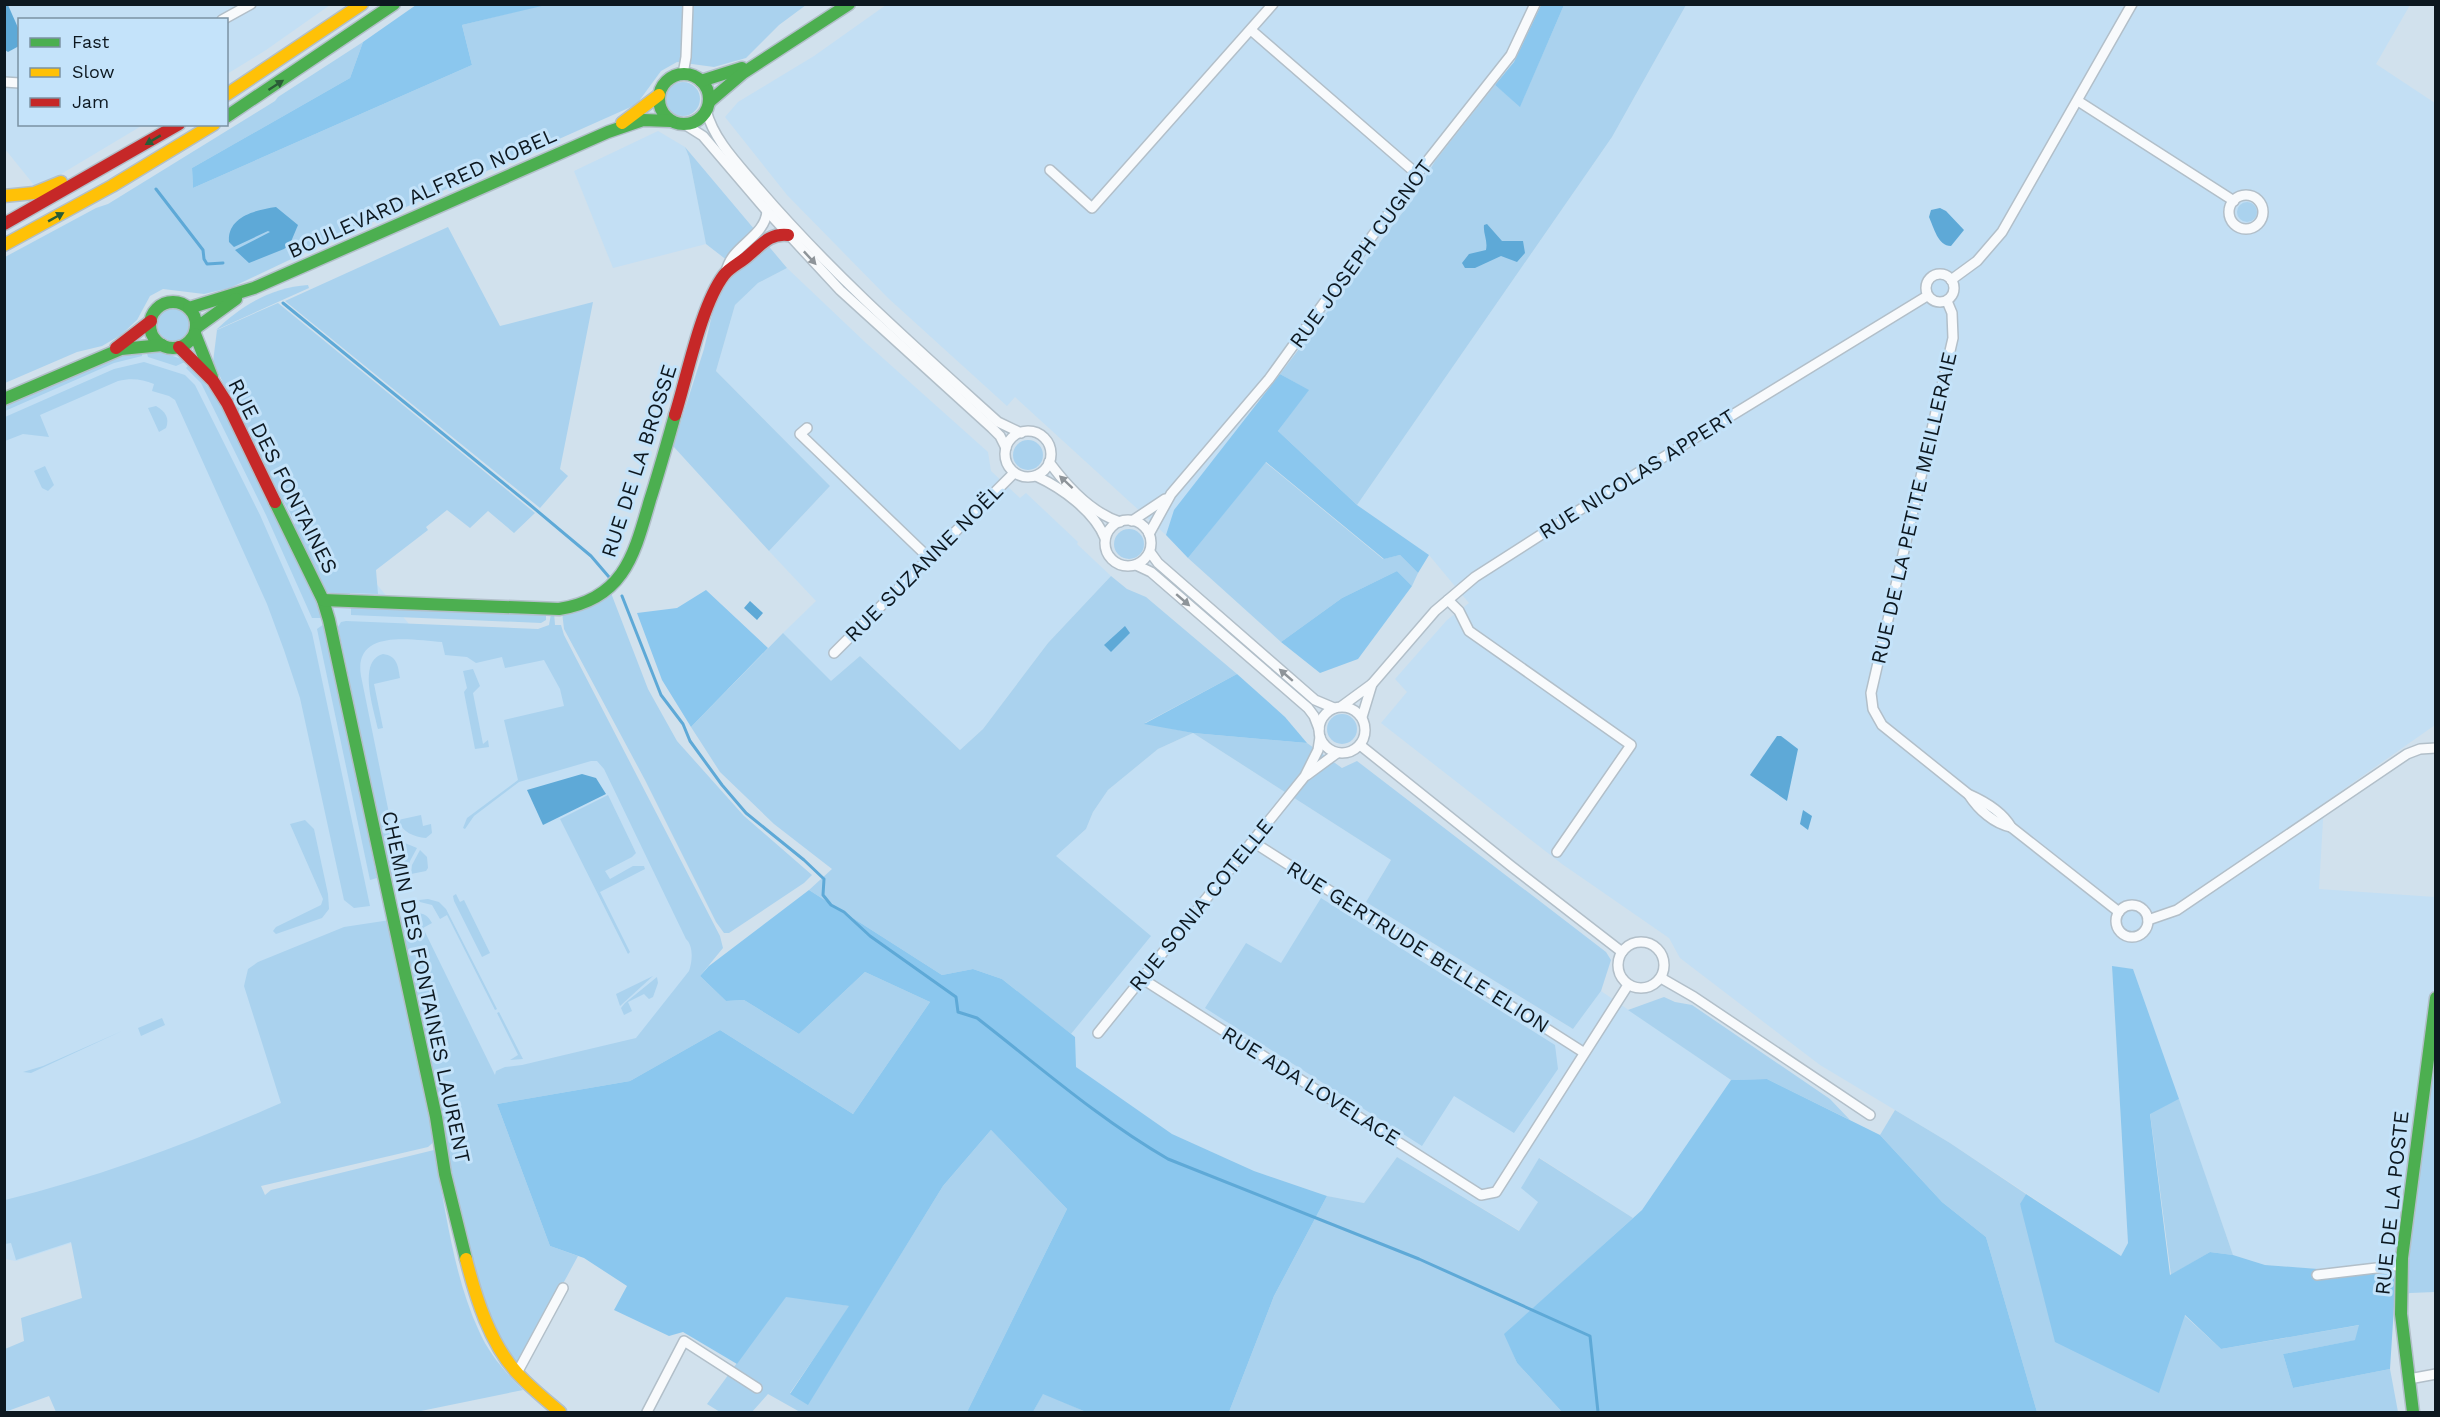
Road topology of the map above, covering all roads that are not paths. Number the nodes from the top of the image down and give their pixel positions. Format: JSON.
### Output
{"nodes":[{"id":1,"x":251,"y":4,"type":"edge"},
{"id":2,"x":362,"y":4,"type":"edge"},
{"id":3,"x":394,"y":4,"type":"edge"},
{"id":4,"x":688,"y":4,"type":"edge"},
{"id":5,"x":849,"y":4,"type":"edge"},
{"id":6,"x":1273,"y":4,"type":"edge"},
{"id":7,"x":1535,"y":4,"type":"edge"},
{"id":8,"x":2132,"y":4,"type":"edge"},
{"id":9,"x":226,"y":18,"type":"edge"},
{"id":10,"x":1251,"y":30,"type":"junction"},
{"id":11,"x":757,"y":63,"type":"junction"},
{"id":12,"x":683,"y":74,"type":"junction"},
{"id":13,"x":701,"y":81,"type":"junction"},
{"id":14,"x":228,"y":94,"type":"edge"},
{"id":15,"x":659,"y":95,"type":"junction"},
{"id":16,"x":2078,"y":101,"type":"junction"},
{"id":17,"x":708,"y":106,"type":"junction"},
{"id":18,"x":228,"y":116,"type":"edge"},
{"id":19,"x":671,"y":121,"type":"junction"},
{"id":20,"x":684,"y":124,"type":"junction"},
{"id":21,"x":176,"y":126,"type":"edge"},
{"id":22,"x":211,"y":126,"type":"edge"},
{"id":23,"x":608,"y":132,"type":"junction"},
{"id":24,"x":127,"y":155,"type":"junction"},
{"id":25,"x":1050,"y":170,"type":"dead end"},
{"id":26,"x":1418,"y":174,"type":"junction"},
{"id":27,"x":4,"y":196,"type":"edge"},
{"id":28,"x":2234,"y":201,"type":"dead end"},
{"id":29,"x":767,"y":211,"type":"junction"},
{"id":30,"x":4,"y":224,"type":"edge"},
{"id":31,"x":788,"y":235,"type":"junction"},
{"id":32,"x":4,"y":245,"type":"edge"},
{"id":33,"x":726,"y":272,"type":"junction"},
{"id":34,"x":1951,"y":280,"type":"junction"},
{"id":35,"x":254,"y":288,"type":"junction"},
{"id":36,"x":1927,"y":296,"type":"junction"},
{"id":37,"x":1947,"y":301,"type":"junction"},
{"id":38,"x":189,"y":308,"type":"junction"},
{"id":39,"x":151,"y":321,"type":"junction"},
{"id":40,"x":195,"y":331,"type":"junction"},
{"id":41,"x":162,"y":345,"type":"junction"},
{"id":42,"x":179,"y":347,"type":"junction"},
{"id":43,"x":105,"y":355,"type":"junction"},
{"id":44,"x":213,"y":381,"type":"junction"},
{"id":45,"x":4,"y":399,"type":"edge"},
{"id":46,"x":807,"y":428,"type":"dead end"},
{"id":47,"x":1021,"y":433,"type":"junction"},
{"id":48,"x":1006,"y":448,"type":"junction"},
{"id":49,"x":1049,"y":462,"type":"junction"},
{"id":50,"x":1014,"y":473,"type":"junction"},
{"id":51,"x":1036,"y":476,"type":"junction"},
{"id":52,"x":1171,"y":494,"type":"junction"},
{"id":53,"x":1132,"y":521,"type":"junction"},
{"id":54,"x":1119,"y":522,"type":"junction"},
{"id":55,"x":1149,"y":534,"type":"junction"},
{"id":56,"x":1105,"y":538,"type":"junction"},
{"id":57,"x":1150,"y":552,"type":"junction"},
{"id":58,"x":929,"y":558,"type":"junction"},
{"id":59,"x":1136,"y":565,"type":"junction"},
{"id":60,"x":323,"y":600,"type":"junction"},
{"id":61,"x":1448,"y":600,"type":"junction"},
{"id":62,"x":834,"y":653,"type":"dead end"},
{"id":63,"x":1372,"y":684,"type":"junction"},
{"id":64,"x":1338,"y":707,"type":"junction"},
{"id":65,"x":1362,"y":717,"type":"junction"},
{"id":66,"x":1319,"y":733,"type":"junction"},
{"id":67,"x":1360,"y":745,"type":"junction"},
{"id":68,"x":2434,"y":750,"type":"edge"},
{"id":69,"x":1336,"y":753,"type":"junction"},
{"id":70,"x":1305,"y":776,"type":"junction"},
{"id":71,"x":1253,"y":842,"type":"junction"},
{"id":72,"x":1557,"y":852,"type":"dead end"},
{"id":73,"x":2119,"y":912,"type":"junction"},
{"id":74,"x":2148,"y":920,"type":"junction"},
{"id":75,"x":1622,"y":952,"type":"junction"},
{"id":76,"x":1141,"y":978,"type":"junction"},
{"id":77,"x":1661,"y":978,"type":"junction"},
{"id":78,"x":1628,"y":985,"type":"junction"},
{"id":79,"x":2436,"y":998,"type":"edge"},
{"id":80,"x":1098,"y":1034,"type":"dead end"},
{"id":81,"x":1583,"y":1052,"type":"junction"},
{"id":82,"x":1870,"y":1115,"type":"dead end"},
{"id":83,"x":2402,"y":1265,"type":"junction"},
{"id":84,"x":2317,"y":1275,"type":"dead end"},
{"id":85,"x":564,"y":1288,"type":"dead end"},
{"id":86,"x":517,"y":1373,"type":"junction"},
{"id":87,"x":2436,"y":1374,"type":"edge"},
{"id":88,"x":2409,"y":1378,"type":"junction"},
{"id":89,"x":757,"y":1388,"type":"dead end"},
{"id":90,"x":560,"y":1413,"type":"edge"},
{"id":91,"x":646,"y":1413,"type":"edge"},
{"id":92,"x":2413,"y":1413,"type":"edge"}],
"edges":[{"from":1,"to":9,"type":"street"},
{"from":2,"to":14,"type":"main road"},
{"from":18,"to":3,"type":"main road","one_way":true},
{"from":4,"to":12,"type":"street"},
{"from":5,"to":11,"type":"main road"},
{"from":6,"to":10,"type":"street"},
{"from":7,"to":26,"type":"street","name":"RUE JOSEPH CUGNOT"},
{"from":8,"to":16,"type":"street"},
{"from":10,"to":25,"type":"street"},
{"from":10,"to":26,"type":"street"},
{"from":11,"to":13,"type":"main road"},
{"from":11,"to":17,"type":"main road"},
{"from":12,"to":13,"type":"main road"},
{"from":12,"to":15,"type":"main road"},
{"from":13,"to":17,"type":"main road"},
{"from":15,"to":19,"type":"main road"},
{"from":15,"to":23,"type":"main road"},
{"from":16,"to":28,"type":"street"},
{"from":16,"to":34,"type":"street"},
{"from":17,"to":20,"type":"main road"},
{"from":17,"to":47,"type":"street"},
{"from":19,"to":20,"type":"main road"},
{"from":19,"to":23,"type":"main road","name":"BOULEVARD ALFRED NOBEL"},
{"from":20,"to":29,"type":"street"},
{"from":21,"to":24,"type":"main road","one_way":true},
{"from":32,"to":22,"type":"main road","one_way":true},
{"from":23,"to":35,"type":"main road","name":"BOULEVARD ALFRED NOBEL"},
{"from":24,"to":27,"type":"main road"},
{"from":24,"to":30,"type":"main road"},
{"from":26,"to":52,"type":"street","name":"RUE JOSEPH CUGNOT"},
{"from":29,"to":31,"type":"street"},
{"from":29,"to":33,"type":"street","name":"RUE DE LA BROSSE"},
{"from":31,"to":33,"type":"main road","name":"RUE DE LA BROSSE"},
{"from":31,"to":48,"type":"street","one_way":true},
{"from":33,"to":60,"type":"main road","name":"RUE DE LA BROSSE"},
{"from":34,"to":36,"type":"street"},
{"from":34,"to":37,"type":"street"},
{"from":35,"to":38,"type":"main road","name":"BOULEVARD ALFRED NOBEL"},
{"from":35,"to":40,"type":"main road"},
{"from":36,"to":37,"type":"street"},
{"from":36,"to":61,"type":"street","name":"RUE NICOLAS APPERT"},
{"from":37,"to":73,"type":"street","name":"RUE DE LA PETITE MEILLERAIE"},
{"from":38,"to":39,"type":"main road"},
{"from":38,"to":40,"type":"main road"},
{"from":39,"to":41,"type":"main road"},
{"from":39,"to":43,"type":"main road"},
{"from":40,"to":42,"type":"main road"},
{"from":40,"to":44,"type":"main road"},
{"from":41,"to":42,"type":"main road"},
{"from":41,"to":43,"type":"main road"},
{"from":42,"to":44,"type":"main road","name":"RUE DES FONTAINES"},
{"from":43,"to":45,"type":"main road"},
{"from":44,"to":60,"type":"main road","name":"RUE DES FONTAINES"},
{"from":46,"to":58,"type":"street"},
{"from":47,"to":48,"type":"street"},
{"from":47,"to":49,"type":"street"},
{"from":48,"to":50,"type":"street"},
{"from":49,"to":51,"type":"street"},
{"from":54,"to":49,"type":"street","one_way":true},
{"from":50,"to":51,"type":"street"},
{"from":50,"to":58,"type":"street","name":"RUE SUZANNE NOËL"},
{"from":51,"to":56,"type":"street"},
{"from":52,"to":53,"type":"street","name":"RUE JOSEPH CUGNOT"},
{"from":52,"to":55,"type":"street","name":"RUE JOSEPH CUGNOT"},
{"from":53,"to":54,"type":"street"},
{"from":53,"to":55,"type":"street"},
{"from":54,"to":56,"type":"street"},
{"from":55,"to":57,"type":"street"},
{"from":56,"to":59,"type":"street"},
{"from":57,"to":59,"type":"street"},
{"from":64,"to":57,"type":"street","one_way":true},
{"from":58,"to":62,"type":"street","name":"RUE SUZANNE NOËL"},
{"from":59,"to":66,"type":"street","one_way":true},
{"from":60,"to":86,"type":"main road","name":"CHEMIN DES FONTAINES LAURENT"},
{"from":61,"to":63,"type":"street","name":"RUE NICOLAS APPERT"},
{"from":61,"to":72,"type":"street"},
{"from":63,"to":64,"type":"street"},
{"from":63,"to":65,"type":"street"},
{"from":64,"to":65,"type":"street"},
{"from":64,"to":66,"type":"street"},
{"from":65,"to":67,"type":"street"},
{"from":66,"to":69,"type":"street"},
{"from":66,"to":70,"type":"street"},
{"from":67,"to":69,"type":"street"},
{"from":67,"to":75,"type":"street"},
{"from":68,"to":74,"type":"street"},
{"from":69,"to":70,"type":"street"},
{"from":70,"to":71,"type":"street","name":"RUE SONIA COTELLE"},
{"from":71,"to":76,"type":"street","name":"RUE SONIA COTELLE"},
{"from":71,"to":81,"type":"street","name":"RUE GERTRUDE BELLE ELION"},
{"from":73,"to":74,"type":"street"},
{"from":73,"to":74,"type":"street"},
{"from":75,"to":77,"type":"street"},
{"from":75,"to":78,"type":"street"},
{"from":76,"to":80,"type":"street","name":"RUE SONIA COTELLE"},
{"from":76,"to":81,"type":"street","name":"RUE ADA LOVELACE"},
{"from":77,"to":78,"type":"street"},
{"from":77,"to":82,"type":"street"},
{"from":78,"to":81,"type":"street"},
{"from":79,"to":83,"type":"main road","name":"RUE DE LA POSTE"},
{"from":83,"to":84,"type":"street"},
{"from":83,"to":88,"type":"main road","name":"RUE DE LA POSTE"},
{"from":85,"to":86,"type":"street"},
{"from":86,"to":90,"type":"main road","name":"CHEMIN DES FONTAINES LAURENT"},
{"from":87,"to":88,"type":"street"},
{"from":88,"to":92,"type":"main road","name":"RUE DE LA POSTE"},
{"from":89,"to":91,"type":"street"}]}
